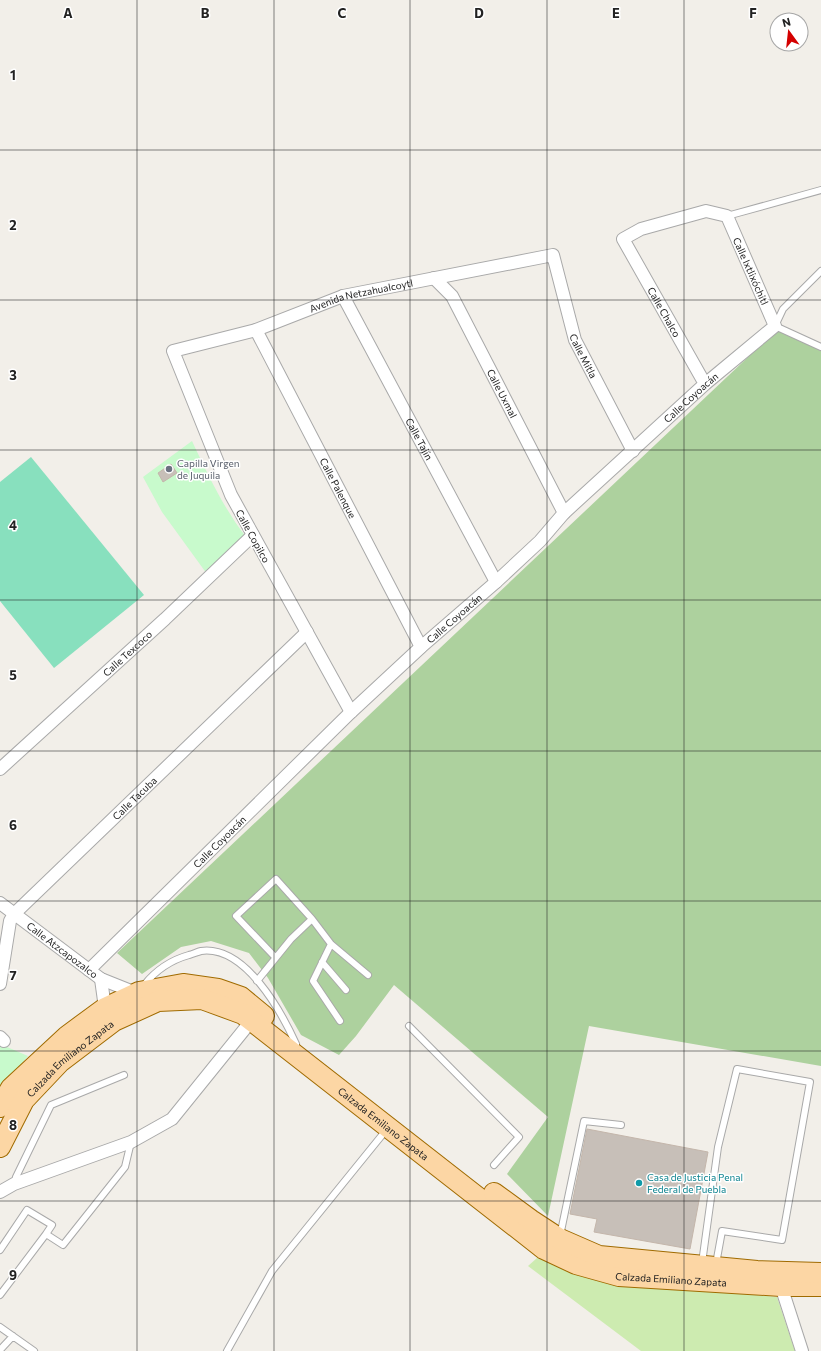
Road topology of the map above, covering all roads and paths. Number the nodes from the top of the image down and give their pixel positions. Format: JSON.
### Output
{"nodes":[{"id":1,"x":821,"y":190,"type":"edge"},
{"id":2,"x":727,"y":216,"type":"junction"},
{"id":3,"x":553,"y":255,"type":"joint"},
{"id":4,"x":821,"y":272,"type":"edge"},
{"id":5,"x":434,"y":278,"type":"junction"},
{"id":6,"x":343,"y":296,"type":"junction"},
{"id":7,"x":775,"y":326,"type":"junction"},
{"id":8,"x":256,"y":330,"type":"junction"},
{"id":9,"x":821,"y":347,"type":"edge"},
{"id":10,"x":173,"y":351,"type":"joint"},
{"id":11,"x":705,"y":384,"type":"junction"},
{"id":12,"x":633,"y":451,"type":"junction"},
{"id":13,"x":564,"y":513,"type":"junction"},
{"id":14,"x":253,"y":535,"type":"junction"},
{"id":15,"x":496,"y":582,"type":"junction"},
{"id":16,"x":307,"y":632,"type":"junction"},
{"id":17,"x":421,"y":647,"type":"junction"},
{"id":18,"x":351,"y":712,"type":"junction"},
{"id":19,"x":0,"y":769,"type":"edge"},
{"id":20,"x":0,"y":903,"type":"edge"},
{"id":21,"x":14,"y":914,"type":"junction"},
{"id":22,"x":312,"y":919,"type":"junction"},
{"id":23,"x":332,"y":944,"type":"junction"},
{"id":24,"x":275,"y":957,"type":"junction"},
{"id":25,"x":322,"y":962,"type":"junction"},
{"id":26,"x":89,"y":970,"type":"junction"},
{"id":27,"x":368,"y":975,"type":"dead end"},
{"id":28,"x":101,"y":979,"type":"junction"},
{"id":29,"x":257,"y":981,"type":"junction"},
{"id":30,"x":0,"y":984,"type":"edge"},
{"id":31,"x":346,"y":990,"type":"dead end"},
{"id":32,"x":138,"y":993,"type":"junction"},
{"id":33,"x":105,"y":1008,"type":"junction"},
{"id":34,"x":262,"y":1008,"type":"junction"},
{"id":35,"x":340,"y":1021,"type":"dead end"},
{"id":36,"x":408,"y":1026,"type":"dead end"},
{"id":37,"x":124,"y":1075,"type":"dead end"},
{"id":38,"x":0,"y":1107,"type":"edge"},
{"id":39,"x":621,"y":1126,"type":"dead end"},
{"id":40,"x":388,"y":1127,"type":"junction"},
{"id":41,"x":131,"y":1142,"type":"junction"},
{"id":42,"x":0,"y":1147,"type":"edge"},
{"id":43,"x":494,"y":1165,"type":"dead end"},
{"id":44,"x":14,"y":1184,"type":"junction"},
{"id":45,"x":0,"y":1192,"type":"edge"},
{"id":46,"x":46,"y":1234,"type":"junction"},
{"id":47,"x":560,"y":1239,"type":"junction"},
{"id":48,"x":0,"y":1250,"type":"edge"},
{"id":49,"x":709,"y":1266,"type":"junction"},
{"id":50,"x":821,"y":1273,"type":"edge"},
{"id":51,"x":781,"y":1286,"type":"junction"},
{"id":52,"x":821,"y":1286,"type":"edge"},
{"id":53,"x":0,"y":1295,"type":"edge"},
{"id":54,"x":0,"y":1327,"type":"edge"},
{"id":55,"x":12,"y":1336,"type":"junction"},
{"id":56,"x":0,"y":1350,"type":"edge"},
{"id":57,"x":34,"y":1351,"type":"edge"},
{"id":58,"x":227,"y":1351,"type":"edge"},
{"id":59,"x":802,"y":1351,"type":"edge"}],
"edges":[{"from":1,"to":2,"type":"lane"},
{"from":2,"to":7,"type":"street","name":"Calle Ixtlixóchitl"},
{"from":2,"to":11,"type":"street","name":"Calle Chalco"},
{"from":3,"to":5,"type":"street","name":"Avenida Netzahualcoytl"},
{"from":3,"to":12,"type":"street","name":"Calle Mitla"},
{"from":4,"to":7,"type":"lane","name":"Calle Coyoacán"},
{"from":5,"to":6,"type":"street","name":"Avenida Netzahualcoytl"},
{"from":5,"to":13,"type":"street","name":"Calle Uxmal"},
{"from":6,"to":8,"type":"street","name":"Avenida Netzahualcoytl"},
{"from":6,"to":15,"type":"street","name":"Calle Tajín"},
{"from":7,"to":9,"type":"lane"},
{"from":7,"to":11,"type":"street","name":"Calle Coyoacán"},
{"from":8,"to":10,"type":"street","name":"Avenida Netzahualcoytl"},
{"from":8,"to":17,"type":"street","name":"Calle Palenque"},
{"from":10,"to":14,"type":"street","name":"Calle Copilco"},
{"from":11,"to":12,"type":"street","name":"Calle Coyoacán"},
{"from":12,"to":13,"type":"street","name":"Calle Coyoacán"},
{"from":13,"to":15,"type":"street","name":"Calle Coyoacán"},
{"from":14,"to":16,"type":"street","name":"Calle Copilco"},
{"from":14,"to":19,"type":"street","name":"Calle Texcoco"},
{"from":15,"to":17,"type":"street","name":"Calle Coyoacán"},
{"from":16,"to":18,"type":"street","name":"Calle Copilco"},
{"from":16,"to":21,"type":"street","name":"Calle Tacuba"},
{"from":17,"to":18,"type":"street","name":"Calle Coyoacán"},
{"from":18,"to":26,"type":"street","name":"Calle Coyoacán"},
{"from":20,"to":21,"type":"street","name":"Calle Atzcapozalco"},
{"from":21,"to":26,"type":"street","name":"Calle Atzcapozalco"},
{"from":21,"to":30,"type":"street","name":"Calle Tacuba"},
{"from":22,"to":23,"type":"lane"},
{"from":22,"to":24,"type":"lane"},
{"from":22,"to":24,"type":"lane"},
{"from":23,"to":25,"type":"lane"},
{"from":23,"to":27,"type":"lane"},
{"from":24,"to":29,"type":"lane"},
{"from":25,"to":31,"type":"lane"},
{"from":25,"to":35,"type":"lane"},
{"from":26,"to":28,"type":"street","name":"Calle Atzcapozalco"},
{"from":28,"to":32,"type":"street"},
{"from":28,"to":33,"type":"street","name":"Calle Atzcapozalco"},
{"from":29,"to":32,"type":"lane"},
{"from":29,"to":34,"type":"lane"},
{"from":32,"to":33,"type":"main road","name":"Calzada Emiliano Zapata"},
{"from":32,"to":34,"type":"main road","name":"Calzada Emiliano Zapata"},
{"from":33,"to":38,"type":"main road","name":"Calzada Emiliano Zapata"},
{"from":34,"to":40,"type":"main road","name":"Calzada Emiliano Zapata"},
{"from":34,"to":41,"type":"street"},
{"from":34,"to":42,"type":"main road","name":"Calzada Emiliano Zapata"},
{"from":34,"to":47,"type":"main road","name":"Calzada Emiliano Zapata"},
{"from":36,"to":43,"type":"lane"},
{"from":37,"to":44,"type":"lane"},
{"from":39,"to":47,"type":"lane"},
{"from":40,"to":51,"type":"main road","name":"Calzada Emiliano Zapata"},
{"from":40,"to":58,"type":"lane"},
{"from":41,"to":44,"type":"street"},
{"from":41,"to":46,"type":"lane"},
{"from":44,"to":45,"type":"street"},
{"from":46,"to":48,"type":"lane"},
{"from":46,"to":53,"type":"lane"},
{"from":47,"to":49,"type":"main road","name":"Calzada Emiliano Zapata"},
{"from":49,"to":49,"type":"lane"},
{"from":49,"to":50,"type":"main road","name":"Calzada Emiliano Zapata"},
{"from":51,"to":52,"type":"main road","name":"Calzada Emiliano Zapata"},
{"from":51,"to":59,"type":"street"},
{"from":54,"to":55,"type":"lane"},
{"from":55,"to":56,"type":"lane"},
{"from":55,"to":57,"type":"lane"}]}
